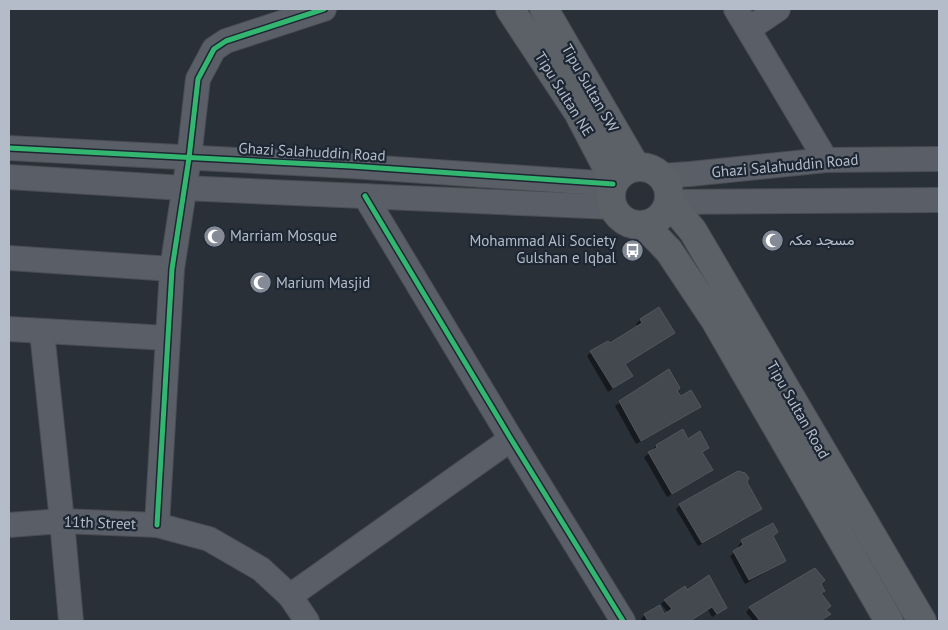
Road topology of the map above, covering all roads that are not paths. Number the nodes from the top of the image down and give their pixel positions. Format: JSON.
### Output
{"nodes":[{"id":1,"x":324,"y":9,"type":"edge"},
{"id":2,"x":510,"y":9,"type":"edge"},
{"id":3,"x":544,"y":9,"type":"edge"},
{"id":4,"x":736,"y":9,"type":"edge"},
{"id":5,"x":778,"y":9,"type":"edge"},
{"id":6,"x":749,"y":29,"type":"junction"},
{"id":7,"x":9,"y":148,"type":"edge"},
{"id":8,"x":188,"y":158,"type":"junction"},
{"id":9,"x":939,"y":159,"type":"edge"},
{"id":10,"x":826,"y":160,"type":"junction"},
{"id":11,"x":9,"y":178,"type":"edge"},
{"id":12,"x":627,"y":183,"type":"junction"},
{"id":13,"x":184,"y":188,"type":"junction"},
{"id":14,"x":365,"y":196,"type":"junction"},
{"id":15,"x":939,"y":200,"type":"edge"},
{"id":16,"x":669,"y":202,"type":"junction"},
{"id":17,"x":645,"y":226,"type":"junction"},
{"id":18,"x":9,"y":258,"type":"edge"},
{"id":19,"x":172,"y":270,"type":"junction"},
{"id":20,"x":9,"y":329,"type":"edge"},
{"id":21,"x":42,"y":332,"type":"junction"},
{"id":22,"x":167,"y":338,"type":"junction"},
{"id":23,"x":511,"y":439,"type":"junction"},
{"id":24,"x":62,"y":521,"type":"junction"},
{"id":25,"x":9,"y":524,"type":"edge"},
{"id":26,"x":157,"y":525,"type":"junction"},
{"id":27,"x":290,"y":596,"type":"junction"},
{"id":28,"x":71,"y":621,"type":"edge"},
{"id":29,"x":307,"y":621,"type":"edge"},
{"id":30,"x":624,"y":621,"type":"edge"},
{"id":31,"x":889,"y":621,"type":"edge"},
{"id":32,"x":922,"y":621,"type":"edge"}],
"edges":[{"from":1,"to":8,"type":"street"},
{"from":2,"to":12,"type":"main road","name":"Tipu Sultan NE"},
{"from":3,"to":12,"type":"main road","name":"Tipu Sultan SW"},
{"from":4,"to":6,"type":"street"},
{"from":5,"to":6,"type":"street"},
{"from":6,"to":10,"type":"street"},
{"from":7,"to":8,"type":"street","name":"Ghazi Salahuddin Road"},
{"from":8,"to":12,"type":"street","name":"Ghazi Salahuddin Road"},
{"from":8,"to":13,"type":"street"},
{"from":9,"to":10,"type":"street","name":"Ghazi Salahuddin Road"},
{"from":10,"to":12,"type":"street","name":"Ghazi Salahuddin Road"},
{"from":11,"to":13,"type":"street","name":"Ghazi Salahuddin Road"},
{"from":12,"to":14,"type":"street","name":"Ghazi Salahuddin Road"},
{"from":12,"to":16,"type":"main road"},
{"from":12,"to":17,"type":"main road"},
{"from":13,"to":14,"type":"street","name":"Ghazi Salahuddin Road"},
{"from":13,"to":19,"type":"street"},
{"from":14,"to":23,"type":"street"},
{"from":15,"to":16,"type":"street","name":"Ghazi Salahuddin Road"},
{"from":16,"to":17,"type":"main road"},
{"from":16,"to":32,"type":"main road","name":"Tipu Sultan Road"},
{"from":17,"to":31,"type":"main road","name":"Tipu Sultan Road"},
{"from":18,"to":19,"type":"street"},
{"from":19,"to":22,"type":"street"},
{"from":20,"to":21,"type":"street"},
{"from":21,"to":22,"type":"street"},
{"from":21,"to":24,"type":"street"},
{"from":22,"to":26,"type":"street"},
{"from":23,"to":27,"type":"street"},
{"from":23,"to":30,"type":"street"},
{"from":24,"to":25,"type":"street","name":"11th Street"},
{"from":24,"to":26,"type":"street","name":"11th Street"},
{"from":24,"to":28,"type":"street"},
{"from":26,"to":27,"type":"street","name":"11th Street"},
{"from":27,"to":29,"type":"street","name":"11th Street"}]}
